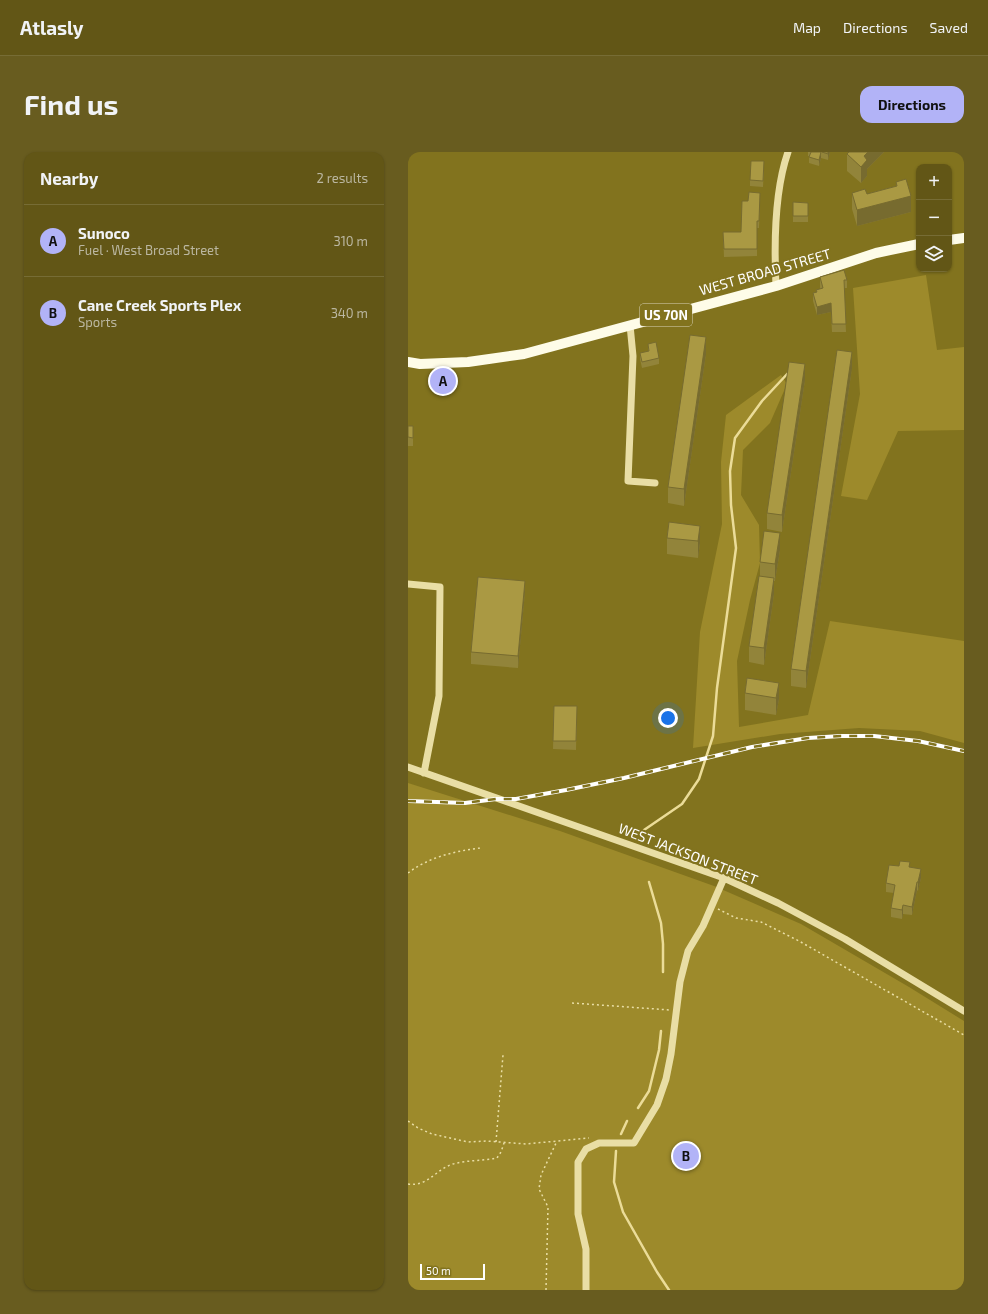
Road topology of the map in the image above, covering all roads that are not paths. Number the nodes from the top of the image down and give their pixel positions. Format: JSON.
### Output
{"nodes":[{"id":1,"x":788,"y":152,"type":"edge"},
{"id":2,"x":964,"y":238,"type":"edge"},
{"id":3,"x":952,"y":240,"type":"edge"},
{"id":4,"x":916,"y":245,"type":"edge"},
{"id":5,"x":776,"y":286,"type":"junction"},
{"id":6,"x":630,"y":325,"type":"junction"},
{"id":7,"x":408,"y":362,"type":"edge"},
{"id":8,"x":655,"y":483,"type":"dead end"},
{"id":9,"x":408,"y":584,"type":"edge"},
{"id":10,"x":408,"y":767,"type":"edge"},
{"id":11,"x":424,"y":773,"type":"junction"},
{"id":12,"x":724,"y":878,"type":"junction"},
{"id":13,"x":964,"y":1011,"type":"edge"},
{"id":14,"x":586,"y":1290,"type":"edge"}],
"edges":[{"from":1,"to":5,"type":"street"},
{"from":2,"to":3,"type":"main road"},
{"from":4,"to":5,"type":"main road","name":"WEST BROAD STREET","number":"US 70N"},
{"from":5,"to":6,"type":"main road","name":"WEST BROAD STREET","number":"US 70N"},
{"from":6,"to":7,"type":"main road","name":"WEST BROAD STREET","number":"US 70N"},
{"from":6,"to":8,"type":"street"},
{"from":9,"to":11,"type":"street"},
{"from":10,"to":11,"type":"street","name":"WEST JACKSON STREET"},
{"from":11,"to":12,"type":"street","name":"WEST JACKSON STREET"},
{"from":12,"to":13,"type":"street","name":"WEST JACKSON STREET"},
{"from":12,"to":14,"type":"street"}]}
